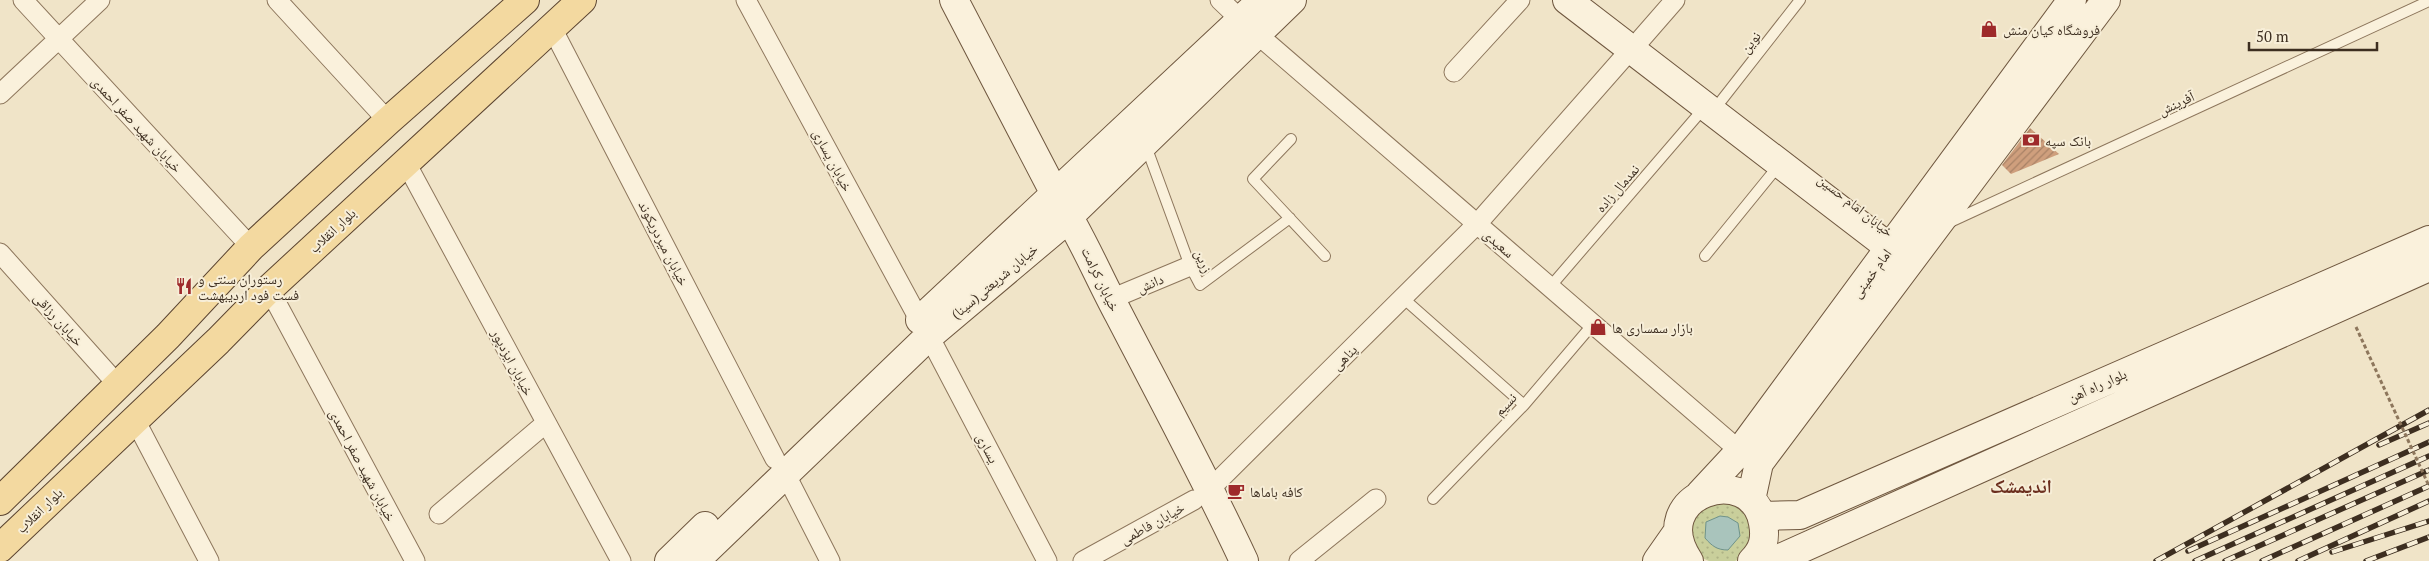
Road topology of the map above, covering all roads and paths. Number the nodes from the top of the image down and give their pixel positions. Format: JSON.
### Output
{"nodes":[{"id":1,"x":23,"y":0,"type":"edge"},
{"id":2,"x":100,"y":0,"type":"edge"},
{"id":3,"x":277,"y":0,"type":"edge"},
{"id":4,"x":525,"y":0,"type":"edge"},
{"id":5,"x":582,"y":0,"type":"edge"},
{"id":6,"x":746,"y":0,"type":"edge"},
{"id":7,"x":935,"y":0,"type":"edge"},
{"id":8,"x":954,"y":0,"type":"edge"},
{"id":9,"x":1220,"y":0,"type":"edge"},
{"id":10,"x":1262,"y":0,"type":"edge"},
{"id":11,"x":1292,"y":0,"type":"edge"},
{"id":12,"x":1520,"y":0,"type":"edge"},
{"id":13,"x":1566,"y":0,"type":"edge"},
{"id":14,"x":1590,"y":0,"type":"edge"},
{"id":15,"x":1675,"y":0,"type":"edge"},
{"id":16,"x":1800,"y":0,"type":"edge"},
{"id":17,"x":2072,"y":0,"type":"edge"},
{"id":18,"x":2106,"y":0,"type":"edge"},
{"id":19,"x":2429,"y":1,"type":"edge"},
{"id":20,"x":1249,"y":27,"type":"junction"},
{"id":21,"x":552,"y":28,"type":"junction"},
{"id":22,"x":58,"y":39,"type":"junction"},
{"id":23,"x":1636,"y":44,"type":"junction"},
{"id":24,"x":1454,"y":72,"type":"dead end"},
{"id":25,"x":0,"y":94,"type":"edge"},
{"id":26,"x":1713,"y":104,"type":"junction"},
{"id":27,"x":388,"y":121,"type":"junction"},
{"id":28,"x":1291,"y":139,"type":"dead end"},
{"id":29,"x":1144,"y":143,"type":"junction"},
{"id":30,"x":406,"y":163,"type":"junction"},
{"id":31,"x":1780,"y":164,"type":"junction"},
{"id":32,"x":311,"y":191,"type":"junction"},
{"id":33,"x":1055,"y":211,"type":"junction"},
{"id":34,"x":1290,"y":218,"type":"junction"},
{"id":35,"x":340,"y":224,"type":"junction"},
{"id":36,"x":1477,"y":224,"type":"junction"},
{"id":37,"x":1934,"y":229,"type":"junction"},
{"id":38,"x":2429,"y":240,"type":"edge"},
{"id":39,"x":251,"y":247,"type":"junction"},
{"id":40,"x":1900,"y":248,"type":"junction"},
{"id":41,"x":0,"y":253,"type":"edge"},
{"id":42,"x":1325,"y":256,"type":"dead end"},
{"id":43,"x":1705,"y":256,"type":"dead end"},
{"id":44,"x":1190,"y":266,"type":"junction"},
{"id":45,"x":2429,"y":268,"type":"edge"},
{"id":46,"x":1550,"y":287,"type":"junction"},
{"id":47,"x":269,"y":289,"type":"junction"},
{"id":48,"x":1403,"y":298,"type":"junction"},
{"id":49,"x":1111,"y":299,"type":"junction"},
{"id":50,"x":2346,"y":305,"type":"junction"},
{"id":51,"x":191,"y":311,"type":"junction"},
{"id":52,"x":1593,"y":324,"type":"junction"},
{"id":53,"x":924,"y":328,"type":"junction"},
{"id":54,"x":218,"y":341,"type":"junction"},
{"id":55,"x":118,"y":385,"type":"junction"},
{"id":56,"x":1524,"y":405,"type":"junction"},
{"id":57,"x":134,"y":418,"type":"junction"},
{"id":58,"x":2023,"y":418,"type":"junction"},
{"id":59,"x":546,"y":423,"type":"junction"},
{"id":60,"x":2036,"y":444,"type":"junction"},
{"id":61,"x":1740,"y":451,"type":"junction"},
{"id":62,"x":780,"y":466,"type":"junction"},
{"id":63,"x":2429,"y":486,"type":"edge"},
{"id":64,"x":1202,"y":494,"type":"junction"},
{"id":65,"x":1700,"y":494,"type":"junction"},
{"id":66,"x":1376,"y":499,"type":"dead end"},
{"id":67,"x":1433,"y":499,"type":"dead end"},
{"id":68,"x":0,"y":501,"type":"edge"},
{"id":69,"x":1756,"y":508,"type":"junction"},
{"id":70,"x":439,"y":514,"type":"dead end"},
{"id":71,"x":1678,"y":531,"type":"junction"},
{"id":72,"x":5,"y":551,"type":"edge"},
{"id":73,"x":1764,"y":560,"type":"edge"},
{"id":74,"x":209,"y":561,"type":"edge"},
{"id":75,"x":415,"y":561,"type":"edge"},
{"id":76,"x":621,"y":561,"type":"edge"},
{"id":77,"x":669,"y":561,"type":"edge"},
{"id":78,"x":695,"y":561,"type":"edge"},
{"id":79,"x":830,"y":561,"type":"edge"},
{"id":80,"x":1047,"y":561,"type":"edge"},
{"id":81,"x":1083,"y":561,"type":"edge"},
{"id":82,"x":1224,"y":561,"type":"edge"},
{"id":83,"x":1244,"y":561,"type":"edge"},
{"id":84,"x":1299,"y":561,"type":"edge"},
{"id":85,"x":1657,"y":561,"type":"edge"},
{"id":86,"x":1689,"y":561,"type":"edge"}],
"edges":[{"from":1,"to":22,"type":"street","name":"خیابان شهید صفر احمدی"},
{"from":2,"to":22,"type":"street"},
{"from":3,"to":27,"type":"street"},
{"from":4,"to":27,"type":"main road"},
{"from":5,"to":21,"type":"main road","name":"بلوار انقلاب"},
{"from":6,"to":53,"type":"street","name":"خیابان یساری"},
{"from":7,"to":33,"type":"main road","name":"خیابان کرامت"},
{"from":8,"to":33,"type":"main road","name":"خیابان کرامت"},
{"from":9,"to":20,"type":"street","name":"سعیدی"},
{"from":10,"to":20,"type":"main road","name":"خیابان شریعتی(سینا)"},
{"from":11,"to":20,"type":"main road","name":"خیابان شریعتی(سینا)"},
{"from":12,"to":24,"type":"street"},
{"from":13,"to":23,"type":"main road"},
{"from":14,"to":23,"type":"main road","name":"خیابان امام حسین"},
{"from":15,"to":23,"type":"street"},
{"from":16,"to":26,"type":"lane","name":"نوین"},
{"from":17,"to":40,"type":"main road","name":"امام خمینی"},
{"from":18,"to":37,"type":"main road","name":"امام خمینی"},
{"from":19,"to":37,"type":"lane","name":"آفرینش"},
{"from":20,"to":29,"type":"main road","name":"خیابان شریعتی(سینا)"},
{"from":20,"to":33,"type":"main road","name":"خیابان شریعتی(سینا)"},
{"from":20,"to":36,"type":"street","name":"سعیدی"},
{"from":21,"to":30,"type":"main road","name":"بلوار انقلاب"},
{"from":21,"to":62,"type":"street","name":"خیابان میردریکوند"},
{"from":22,"to":25,"type":"street"},
{"from":22,"to":39,"type":"street","name":"خیابان شهید صفر احمدی"},
{"from":23,"to":26,"type":"main road","name":"خیابان امام حسین"},
{"from":23,"to":36,"type":"street","name":"پناهی"},
{"from":26,"to":31,"type":"main road","name":"خیابان امام حسین"},
{"from":26,"to":40,"type":"main road","name":"خیابان امام حسین"},
{"from":26,"to":46,"type":"lane","name":"نمدمال زاده"},
{"from":27,"to":32,"type":"main road"},
{"from":28,"to":34,"type":"lane"},
{"from":29,"to":33,"type":"main road","name":"خیابان شریعتی(سینا)"},
{"from":29,"to":44,"type":"lane","name":"زرین"},
{"from":30,"to":35,"type":"main road","name":"بلوار انقلاب"},
{"from":30,"to":59,"type":"street","name":"خیابان ایزدپور"},
{"from":31,"to":40,"type":"main road","name":"خیابان امام حسین"},
{"from":31,"to":43,"type":"lane"},
{"from":32,"to":35,"type":"main road"},
{"from":32,"to":39,"type":"main road"},
{"from":33,"to":49,"type":"main road","name":"خیابان کرامت"},
{"from":33,"to":53,"type":"main road","name":"خیابان شریعتی(سینا)"},
{"from":33,"to":64,"type":"main road","name":"خیابان کرامت"},
{"from":34,"to":42,"type":"lane"},
{"from":34,"to":44,"type":"lane","name":"زرین"},
{"from":35,"to":47,"type":"main road","name":"بلوار انقلاب"},
{"from":36,"to":46,"type":"street","name":"سعیدی"},
{"from":36,"to":48,"type":"street","name":"پناهی"},
{"from":37,"to":40,"type":"main road","name":"امام خمینی"},
{"from":38,"to":50,"type":"main road","name":"بلوار راه آهن"},
{"from":39,"to":51,"type":"main road"},
{"from":40,"to":61,"type":"main road","name":"امام خمینی"},
{"from":40,"to":69,"type":"main road","name":"امام خمینی"},
{"from":41,"to":55,"type":"street","name":"خیابان رزاقی"},
{"from":44,"to":49,"type":"street","name":"دانش"},
{"from":45,"to":50,"type":"main road","name":"بلوار راه آهن"},
{"from":46,"to":52,"type":"street","name":"سعیدی"},
{"from":47,"to":54,"type":"main road","name":"بلوار انقلاب"},
{"from":47,"to":75,"type":"street","name":"خیابان شهید صفر احمدی"},
{"from":48,"to":56,"type":"lane"},
{"from":48,"to":64,"type":"street","name":"پناهی"},
{"from":49,"to":64,"type":"main road","name":"خیابان کرامت"},
{"from":50,"to":58,"type":"main road","name":"بلوار راه آهن"},
{"from":50,"to":60,"type":"main road","name":"بلوار راه آهن"},
{"from":50,"to":63,"type":"path","bridge":true},
{"from":51,"to":54,"type":"main road"},
{"from":51,"to":55,"type":"main road"},
{"from":52,"to":56,"type":"lane","name":"نسیم"},
{"from":52,"to":61,"type":"street","name":"سعیدی"},
{"from":53,"to":62,"type":"main road","name":"خیابان شریعتی(سینا)"},
{"from":53,"to":80,"type":"street","name":"یساری"},
{"from":54,"to":57,"type":"main road","name":"بلوار انقلاب"},
{"from":55,"to":68,"type":"main road"},
{"from":56,"to":67,"type":"lane","name":"نسیم"},
{"from":57,"to":72,"type":"main road","name":"بلوار انقلاب"},
{"from":57,"to":74,"type":"street"},
{"from":58,"to":60,"type":"main road"},
{"from":58,"to":69,"type":"main road","name":"بلوار راه آهن"},
{"from":59,"to":70,"type":"street"},
{"from":59,"to":76,"type":"street","name":"خیابان ایزدپور"},
{"from":60,"to":73,"type":"main road","name":"بلوار راه آهن"},
{"from":61,"to":65,"type":"main road","name":"امام خمینی"},
{"from":62,"to":77,"type":"main road","name":"خیابان شریعتی(سینا)"},
{"from":62,"to":78,"type":"main road","name":"خیابان شریعتی(سینا)"},
{"from":62,"to":79,"type":"street","name":"خیابان میردریکوند"},
{"from":64,"to":81,"type":"street","name":"خیابان فاطمی"},
{"from":64,"to":82,"type":"main road","name":"خیابان کرامت"},
{"from":64,"to":83,"type":"main road","name":"خیابان کرامت"},
{"from":65,"to":69,"type":"main road"},
{"from":65,"to":71,"type":"main road","name":"امام خمینی"},
{"from":66,"to":84,"type":"street"},
{"from":69,"to":73,"type":"main road","name":"امام خمینی"},
{"from":71,"to":85,"type":"main road"},
{"from":71,"to":86,"type":"main road"}]}
